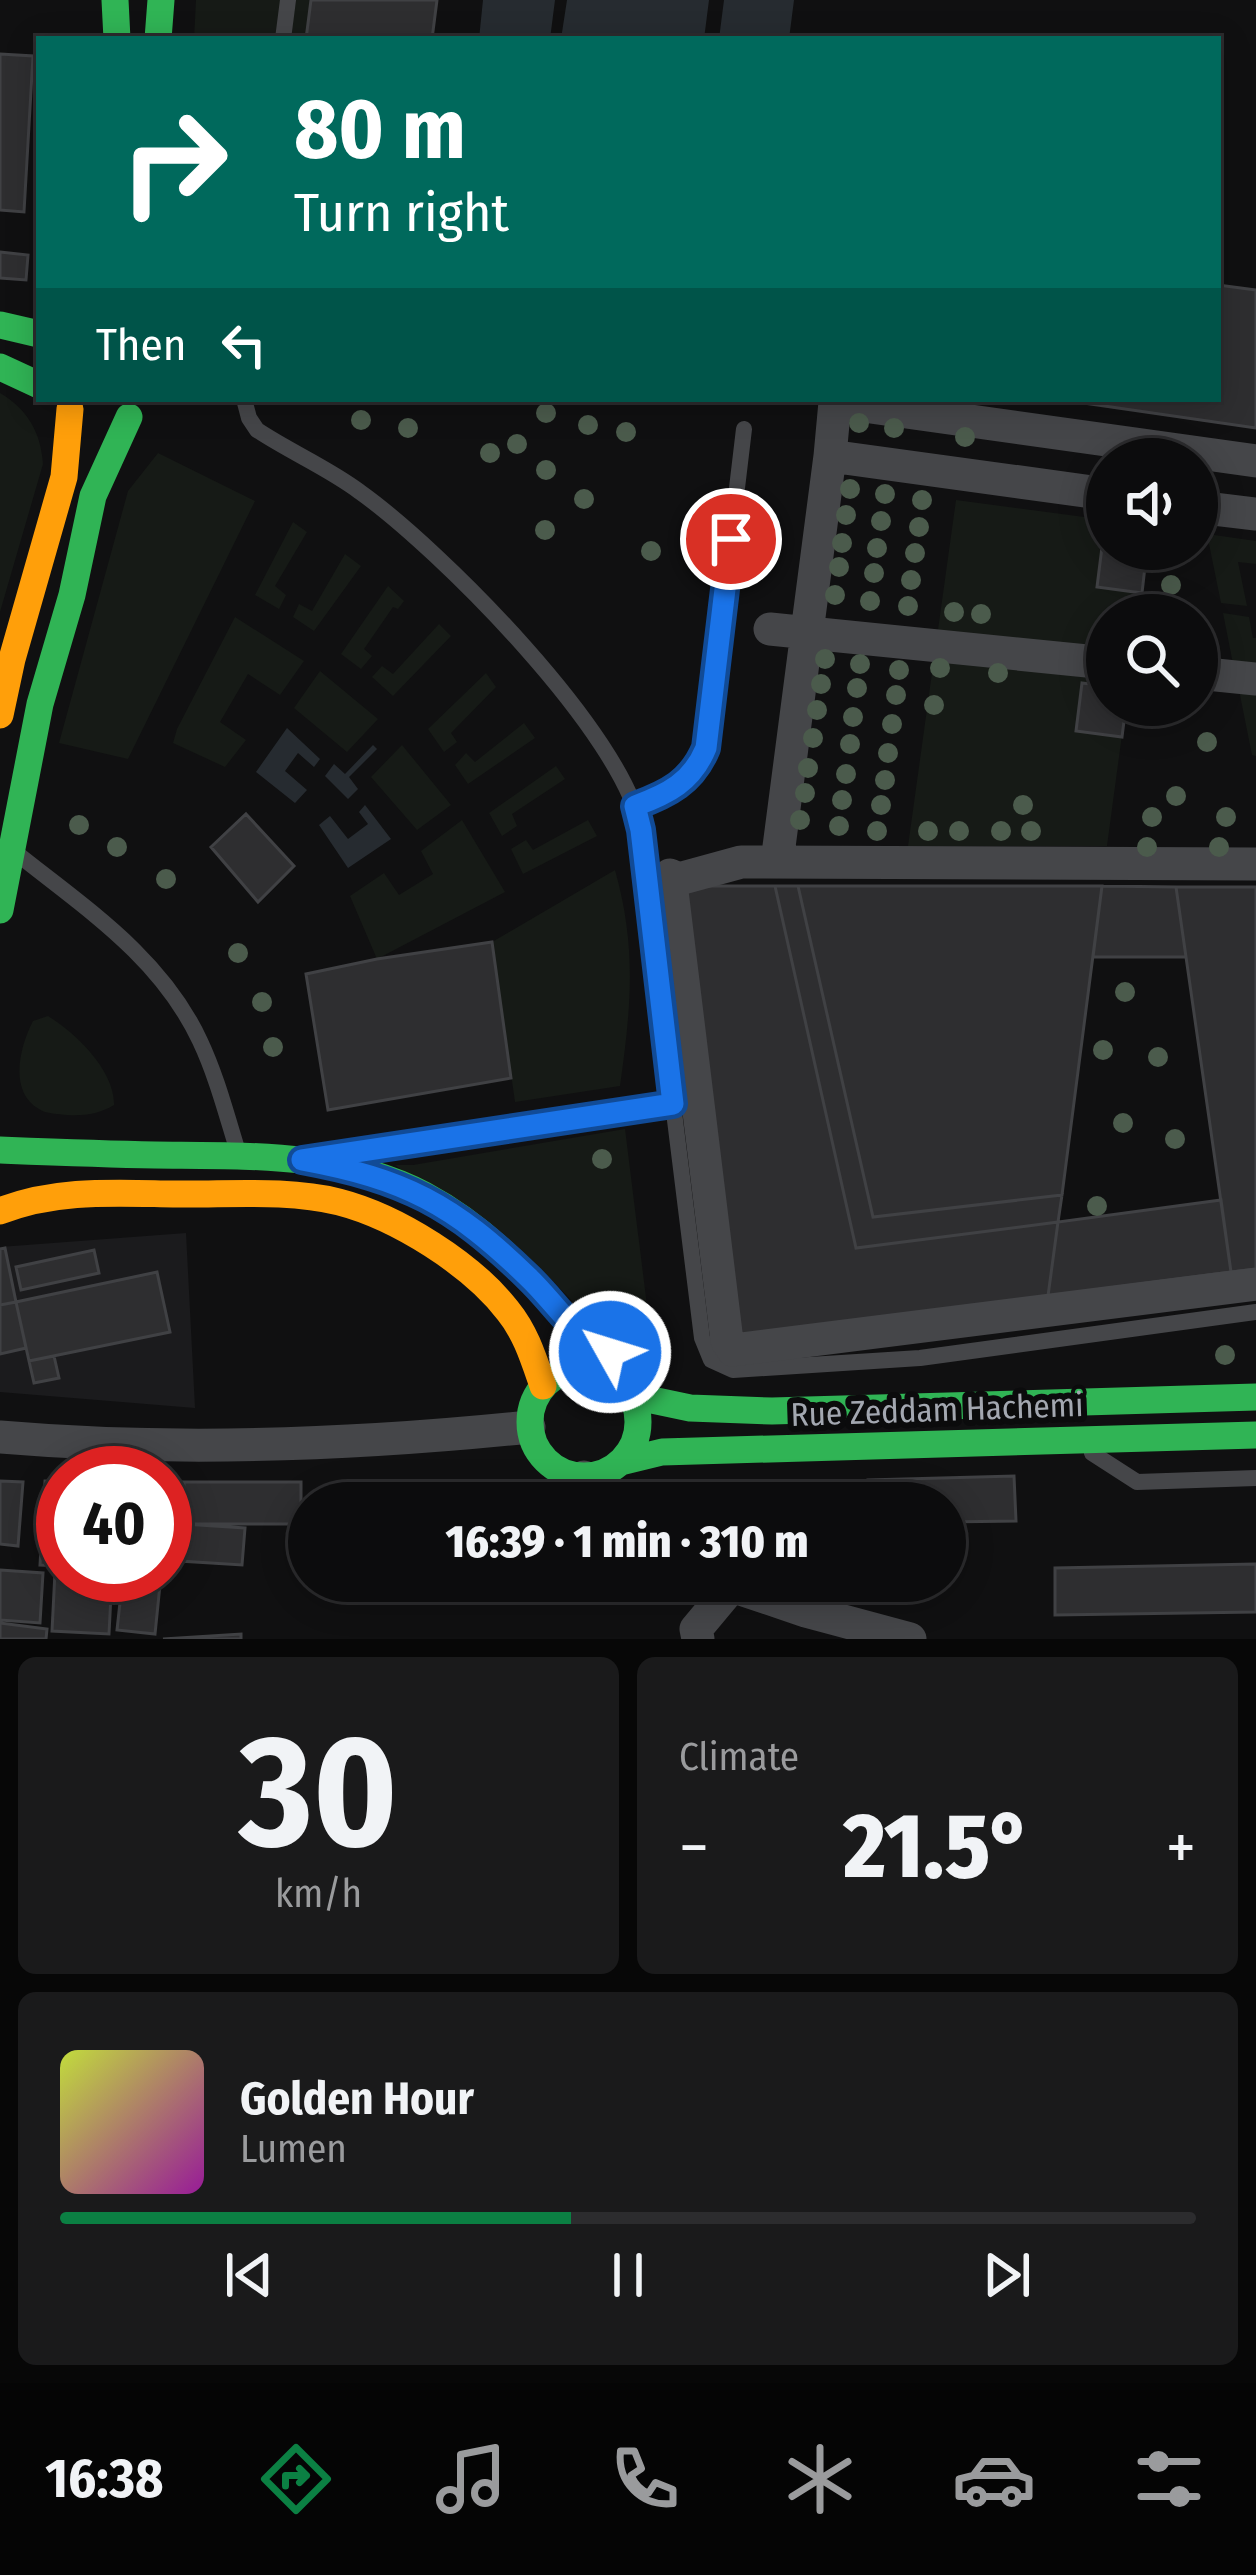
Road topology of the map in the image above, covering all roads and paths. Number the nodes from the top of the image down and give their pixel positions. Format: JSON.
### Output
{"nodes":[{"id":1,"x":115,"y":0,"type":"edge"},
{"id":2,"x":161,"y":0,"type":"edge"},
{"id":3,"x":288,"y":0,"type":"edge"},
{"id":4,"x":117,"y":36,"type":"edge"},
{"id":5,"x":158,"y":36,"type":"edge"},
{"id":6,"x":283,"y":36,"type":"edge"},
{"id":7,"x":0,"y":325,"type":"edge"},
{"id":8,"x":36,"y":333,"type":"edge"},
{"id":9,"x":0,"y":367,"type":"edge"},
{"id":10,"x":36,"y":385,"type":"edge"},
{"id":11,"x":245,"y":402,"type":"edge"},
{"id":12,"x":68,"y":404,"type":"edge"},
{"id":13,"x":138,"y":408,"type":"edge"},
{"id":14,"x":744,"y":429,"type":"dead end"},
{"id":15,"x":830,"y":456,"type":"junction"},
{"id":16,"x":1256,"y":461,"type":"edge"},
{"id":17,"x":1086,"y":491,"type":"edge"},
{"id":18,"x":1218,"y":509,"type":"edge"},
{"id":19,"x":1256,"y":514,"type":"edge"},
{"id":20,"x":770,"y":628,"type":"dead end"},
{"id":21,"x":807,"y":632,"type":"junction"},
{"id":22,"x":1086,"y":661,"type":"edge"},
{"id":23,"x":1218,"y":675,"type":"edge"},
{"id":24,"x":1256,"y":679,"type":"edge"},
{"id":25,"x":0,"y":715,"type":"edge"},
{"id":26,"x":635,"y":806,"type":"junction"},
{"id":27,"x":10,"y":848,"type":"junction"},
{"id":28,"x":776,"y":862,"type":"junction"},
{"id":29,"x":1256,"y":864,"type":"edge"},
{"id":30,"x":0,"y":910,"type":"edge"},
{"id":31,"x":673,"y":1104,"type":"junction"},
{"id":32,"x":0,"y":1150,"type":"edge"},
{"id":33,"x":239,"y":1156,"type":"junction"},
{"id":34,"x":302,"y":1160,"type":"junction"},
{"id":35,"x":0,"y":1211,"type":"edge"},
{"id":36,"x":1256,"y":1284,"type":"edge"},
{"id":37,"x":1256,"y":1312,"type":"edge"},
{"id":38,"x":574,"y":1327,"type":"junction"},
{"id":39,"x":605,"y":1372,"type":"junction"},
{"id":40,"x":543,"y":1386,"type":"junction"},
{"id":41,"x":633,"y":1396,"type":"junction"},
{"id":42,"x":1256,"y":1397,"type":"edge"},
{"id":43,"x":827,"y":1409,"type":"junction"},
{"id":44,"x":529,"y":1427,"type":"junction"},
{"id":45,"x":1256,"y":1435,"type":"edge"},
{"id":46,"x":0,"y":1437,"type":"edge"},
{"id":47,"x":1075,"y":1442,"type":"junction"},
{"id":48,"x":621,"y":1462,"type":"junction"},
{"id":49,"x":1256,"y":1478,"type":"edge"},
{"id":50,"x":577,"y":1482,"type":"edge"},
{"id":51,"x":597,"y":1482,"type":"edge"},
{"id":52,"x":712,"y":1602,"type":"edge"},
{"id":53,"x":780,"y":1602,"type":"edge"},
{"id":54,"x":698,"y":1639,"type":"edge"},
{"id":55,"x":910,"y":1639,"type":"edge"}],
"edges":[{"from":1,"to":4,"type":"street"},
{"from":2,"to":5,"type":"street"},
{"from":3,"to":6,"type":"lane"},
{"from":7,"to":8,"type":"street"},
{"from":9,"to":10,"type":"street"},
{"from":11,"to":26,"type":"lane"},
{"from":12,"to":13,"type":"street"},
{"from":12,"to":25,"type":"street"},
{"from":13,"to":27,"type":"street"},
{"from":14,"to":26,"type":"lane"},
{"from":15,"to":16,"type":"street"},
{"from":15,"to":17,"type":"street"},
{"from":15,"to":21,"type":"street"},
{"from":18,"to":19,"type":"street"},
{"from":20,"to":21,"type":"street"},
{"from":21,"to":22,"type":"street"},
{"from":21,"to":28,"type":"street"},
{"from":23,"to":24,"type":"street"},
{"from":26,"to":31,"type":"lane"},
{"from":27,"to":30,"type":"street"},
{"from":27,"to":33,"type":"lane"},
{"from":28,"to":29,"type":"street"},
{"from":28,"to":36,"type":"street"},
{"from":31,"to":34,"type":"lane"},
{"from":31,"to":37,"type":"lane"},
{"from":32,"to":33,"type":"street"},
{"from":33,"to":34,"type":"street"},
{"from":34,"to":38,"type":"street"},
{"from":35,"to":40,"type":"street"},
{"from":38,"to":39,"type":"street"},
{"from":38,"to":43,"type":"street"},
{"from":39,"to":40,"type":"street"},
{"from":39,"to":41,"type":"street"},
{"from":40,"to":44,"type":"street"},
{"from":41,"to":43,"type":"street","name":"Rue Zeddam Hachemi"},
{"from":41,"to":48,"type":"street"},
{"from":42,"to":43,"type":"street","name":"Rue Zeddam Hachemi"},
{"from":44,"to":46,"type":"street"},
{"from":44,"to":50,"type":"street"},
{"from":45,"to":47,"type":"street","name":"Rue Zeddam Hachemi"},
{"from":47,"to":48,"type":"street","name":"Rue Zeddam Hachemi"},
{"from":47,"to":49,"type":"lane"},
{"from":48,"to":51,"type":"street"},
{"from":52,"to":54,"type":"street"},
{"from":53,"to":55,"type":"street"}]}
